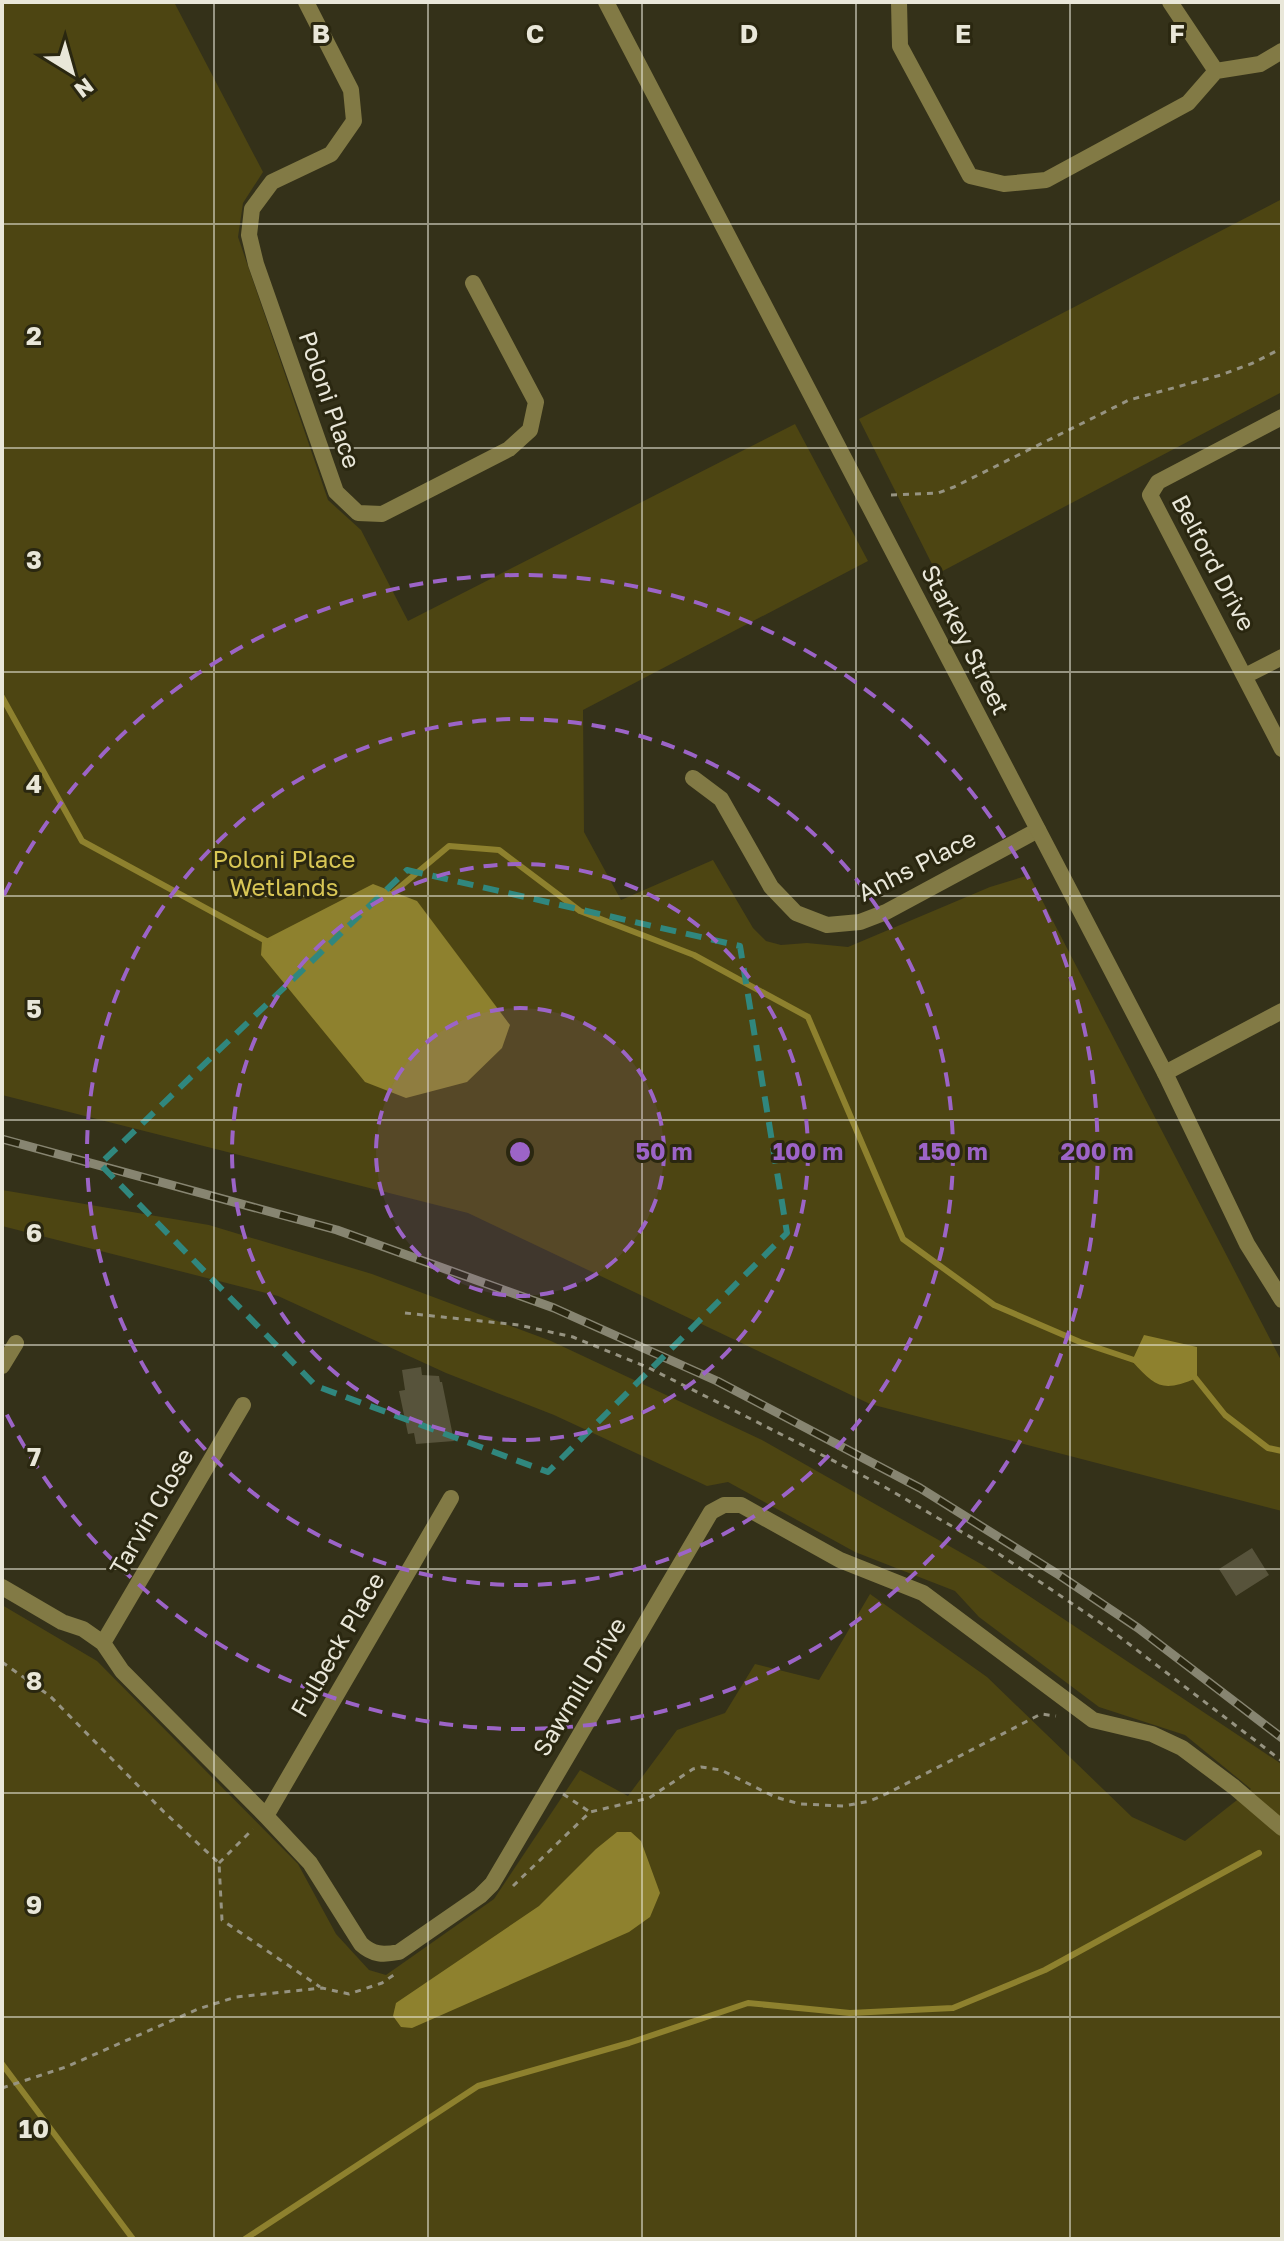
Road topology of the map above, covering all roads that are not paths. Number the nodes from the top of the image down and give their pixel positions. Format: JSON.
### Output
{"nodes":[{"id":1,"x":306,"y":2,"type":"edge"},
{"id":2,"x":606,"y":2,"type":"edge"},
{"id":3,"x":899,"y":2,"type":"edge"},
{"id":4,"x":1170,"y":2,"type":"edge"},
{"id":5,"x":1282,"y":51,"type":"edge"},
{"id":6,"x":1216,"y":71,"type":"junction"},
{"id":7,"x":473,"y":283,"type":"dead end"},
{"id":8,"x":1282,"y":417,"type":"edge"},
{"id":9,"x":1282,"y":657,"type":"edge"},
{"id":10,"x":1245,"y":676,"type":"junction"},
{"id":11,"x":1282,"y":749,"type":"edge"},
{"id":12,"x":693,"y":778,"type":"dead end"},
{"id":13,"x":1038,"y":830,"type":"junction"},
{"id":14,"x":1282,"y":1011,"type":"edge"},
{"id":15,"x":1165,"y":1073,"type":"junction"},
{"id":16,"x":1282,"y":1300,"type":"edge"},
{"id":17,"x":16,"y":1343,"type":"dead end"},
{"id":18,"x":2,"y":1366,"type":"edge"},
{"id":19,"x":243,"y":1405,"type":"dead end"},
{"id":20,"x":451,"y":1498,"type":"dead end"},
{"id":21,"x":2,"y":1587,"type":"edge"},
{"id":22,"x":103,"y":1643,"type":"junction"},
{"id":23,"x":266,"y":1816,"type":"junction"},
{"id":24,"x":1282,"y":1828,"type":"edge"}],
"edges":[{"from":1,"to":7,"type":"street","name":"Poloni Place"},
{"from":2,"to":13,"type":"street","name":"Starkey Street"},
{"from":3,"to":6,"type":"street"},
{"from":4,"to":6,"type":"street"},
{"from":5,"to":6,"type":"street"},
{"from":8,"to":10,"type":"street","name":"Belford Drive"},
{"from":9,"to":10,"type":"street"},
{"from":10,"to":11,"type":"street","name":"Belford Drive"},
{"from":12,"to":13,"type":"street","name":"Anhs Place"},
{"from":13,"to":15,"type":"street","name":"Starkey Street"},
{"from":14,"to":15,"type":"street"},
{"from":15,"to":16,"type":"street","name":"Starkey Street"},
{"from":17,"to":18,"type":"street"},
{"from":19,"to":22,"type":"street","name":"Tarvin Close"},
{"from":20,"to":23,"type":"street","name":"Fulbeck Place"},
{"from":21,"to":22,"type":"street","name":"Sawmill Drive"},
{"from":22,"to":23,"type":"street","name":"Sawmill Drive"},
{"from":23,"to":24,"type":"street","name":"Sawmill Drive"}]}
